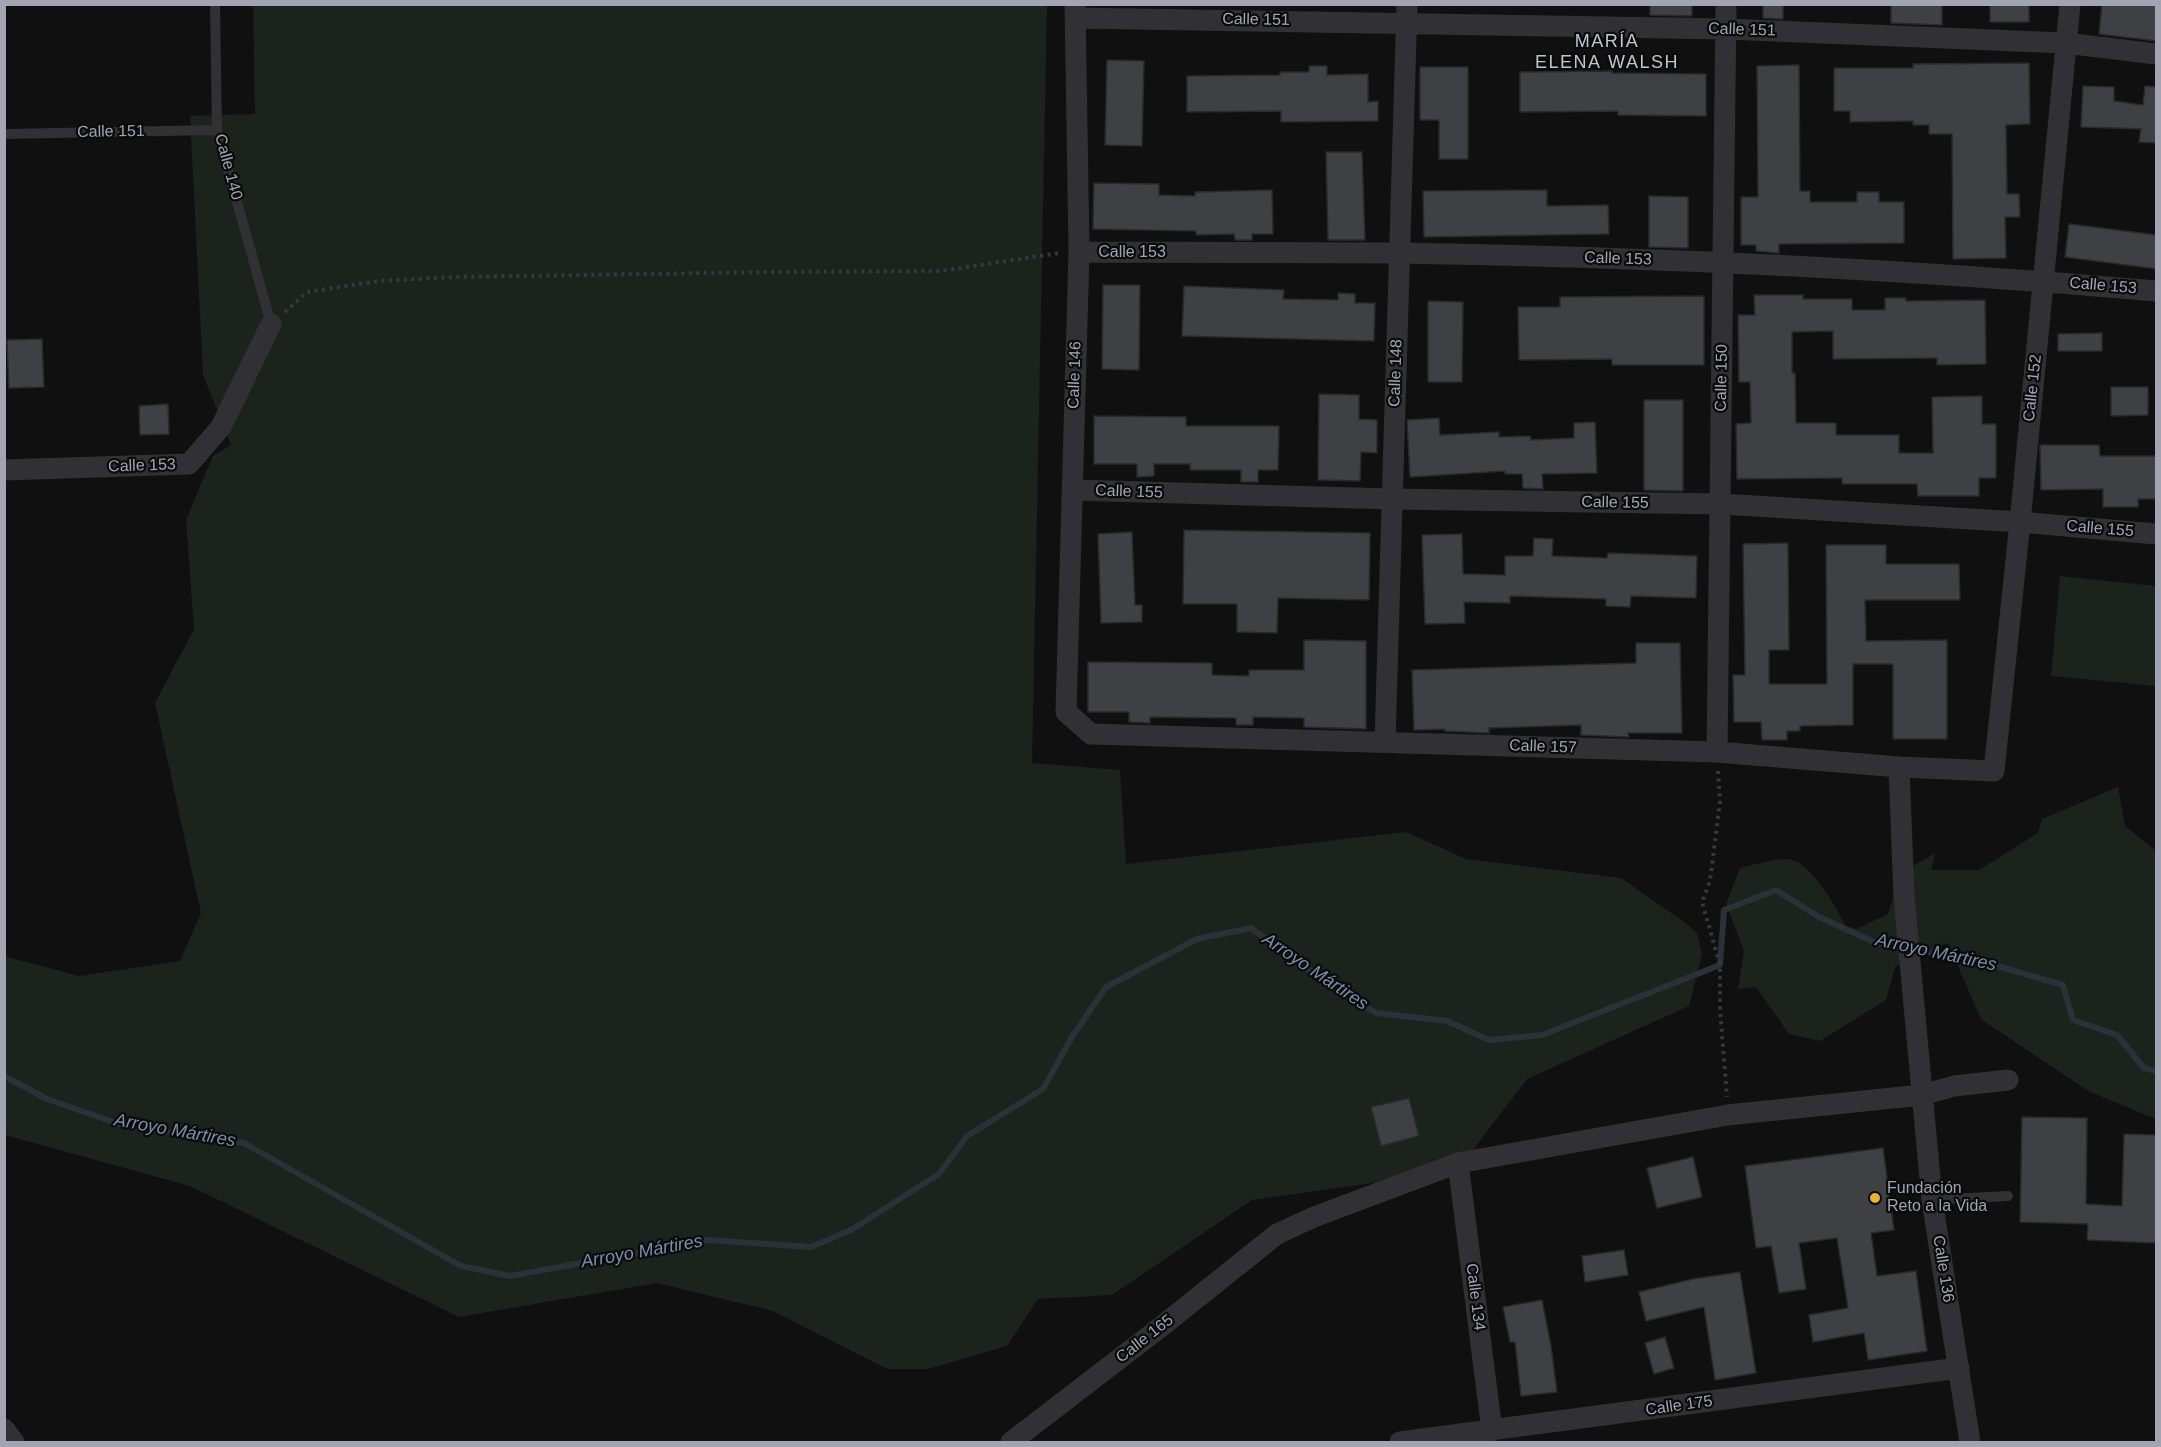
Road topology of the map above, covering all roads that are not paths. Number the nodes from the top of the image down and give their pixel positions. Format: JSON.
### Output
{"nodes":[{"id":1,"x":215,"y":4,"type":"edge"},
{"id":2,"x":1726,"y":4,"type":"edge"},
{"id":3,"x":2070,"y":4,"type":"edge"},
{"id":4,"x":1075,"y":11,"type":"edge"},
{"id":5,"x":1407,"y":13,"type":"edge"},
{"id":6,"x":1726,"y":29,"type":"junction"},
{"id":7,"x":2065,"y":43,"type":"junction"},
{"id":8,"x":2157,"y":54,"type":"edge"},
{"id":9,"x":217,"y":130,"type":"junction"},
{"id":10,"x":4,"y":134,"type":"edge"},
{"id":11,"x":1079,"y":252,"type":"junction"},
{"id":12,"x":1399,"y":253,"type":"junction"},
{"id":13,"x":1724,"y":262,"type":"junction"},
{"id":14,"x":2043,"y":281,"type":"junction"},
{"id":15,"x":2157,"y":291,"type":"edge"},
{"id":16,"x":271,"y":324,"type":"joint"},
{"id":17,"x":4,"y":470,"type":"edge"},
{"id":18,"x":1072,"y":490,"type":"junction"},
{"id":19,"x":1392,"y":499,"type":"junction"},
{"id":20,"x":1721,"y":504,"type":"junction"},
{"id":21,"x":2020,"y":522,"type":"junction"},
{"id":22,"x":2157,"y":534,"type":"edge"},
{"id":23,"x":1091,"y":734,"type":"joint"},
{"id":24,"x":1385,"y":741,"type":"junction"},
{"id":25,"x":1717,"y":752,"type":"junction"},
{"id":26,"x":1899,"y":767,"type":"junction"},
{"id":27,"x":1994,"y":771,"type":"joint"},
{"id":28,"x":2008,"y":1080,"type":"dead end"},
{"id":29,"x":1922,"y":1095,"type":"junction"},
{"id":30,"x":1458,"y":1163,"type":"junction"},
{"id":31,"x":2008,"y":1196,"type":"dead end"},
{"id":32,"x":1932,"y":1200,"type":"junction"},
{"id":33,"x":1959,"y":1368,"type":"junction"},
{"id":34,"x":4,"y":1429,"type":"edge"},
{"id":35,"x":1492,"y":1431,"type":"junction"},
{"id":36,"x":1401,"y":1442,"type":"edge"},
{"id":37,"x":15,"y":1443,"type":"edge"},
{"id":38,"x":1011,"y":1443,"type":"edge"},
{"id":39,"x":1970,"y":1443,"type":"edge"}],
"edges":[{"from":1,"to":9,"type":"lane","name":"Calle 140"},
{"from":2,"to":6,"type":"street","name":"Calle 150"},
{"from":3,"to":7,"type":"street","name":"Calle 152"},
{"from":4,"to":5,"type":"street","name":"Calle 151"},
{"from":4,"to":11,"type":"street","name":"Calle 146"},
{"from":5,"to":6,"type":"street","name":"Calle 151"},
{"from":5,"to":12,"type":"street","name":"Calle 148"},
{"from":6,"to":7,"type":"street","name":"Calle 151"},
{"from":6,"to":13,"type":"street","name":"Calle 150"},
{"from":7,"to":8,"type":"street","name":"Calle 151"},
{"from":7,"to":14,"type":"street","name":"Calle 152"},
{"from":9,"to":10,"type":"lane","name":"Calle 151"},
{"from":9,"to":16,"type":"lane","name":"Calle 140"},
{"from":11,"to":12,"type":"street","name":"Calle 153"},
{"from":11,"to":18,"type":"street","name":"Calle 146"},
{"from":12,"to":13,"type":"street","name":"Calle 153"},
{"from":12,"to":19,"type":"street","name":"Calle 148"},
{"from":13,"to":14,"type":"street","name":"Calle 153"},
{"from":13,"to":20,"type":"street","name":"Calle 150"},
{"from":14,"to":15,"type":"street","name":"Calle 153"},
{"from":14,"to":21,"type":"street","name":"Calle 152"},
{"from":16,"to":17,"type":"street","name":"Calle 153"},
{"from":18,"to":19,"type":"street","name":"Calle 155"},
{"from":18,"to":23,"type":"street","name":"Calle 146"},
{"from":19,"to":20,"type":"street","name":"Calle 155"},
{"from":19,"to":24,"type":"street","name":"Calle 148"},
{"from":20,"to":21,"type":"street","name":"Calle 155"},
{"from":20,"to":25,"type":"street","name":"Calle 150"},
{"from":21,"to":22,"type":"street","name":"Calle 155"},
{"from":21,"to":27,"type":"street","name":"Calle 152"},
{"from":23,"to":24,"type":"street","name":"Calle 157"},
{"from":24,"to":25,"type":"street","name":"Calle 157"},
{"from":25,"to":26,"type":"street","name":"Calle 157"},
{"from":26,"to":27,"type":"street","name":"Calle 157"},
{"from":26,"to":29,"type":"street","name":"Calle 136"},
{"from":28,"to":29,"type":"street","name":"Calle 165"},
{"from":29,"to":30,"type":"street","name":"Calle 165"},
{"from":29,"to":32,"type":"street","name":"Calle 136"},
{"from":30,"to":35,"type":"street","name":"Calle 134"},
{"from":30,"to":38,"type":"street","name":"Calle 165"},
{"from":31,"to":32,"type":"lane"},
{"from":32,"to":33,"type":"street","name":"Calle 136"},
{"from":33,"to":35,"type":"street","name":"Calle 175"},
{"from":33,"to":39,"type":"street","name":"Calle 136"},
{"from":34,"to":37,"type":"street"},
{"from":35,"to":36,"type":"street","name":"Calle 175"}]}
